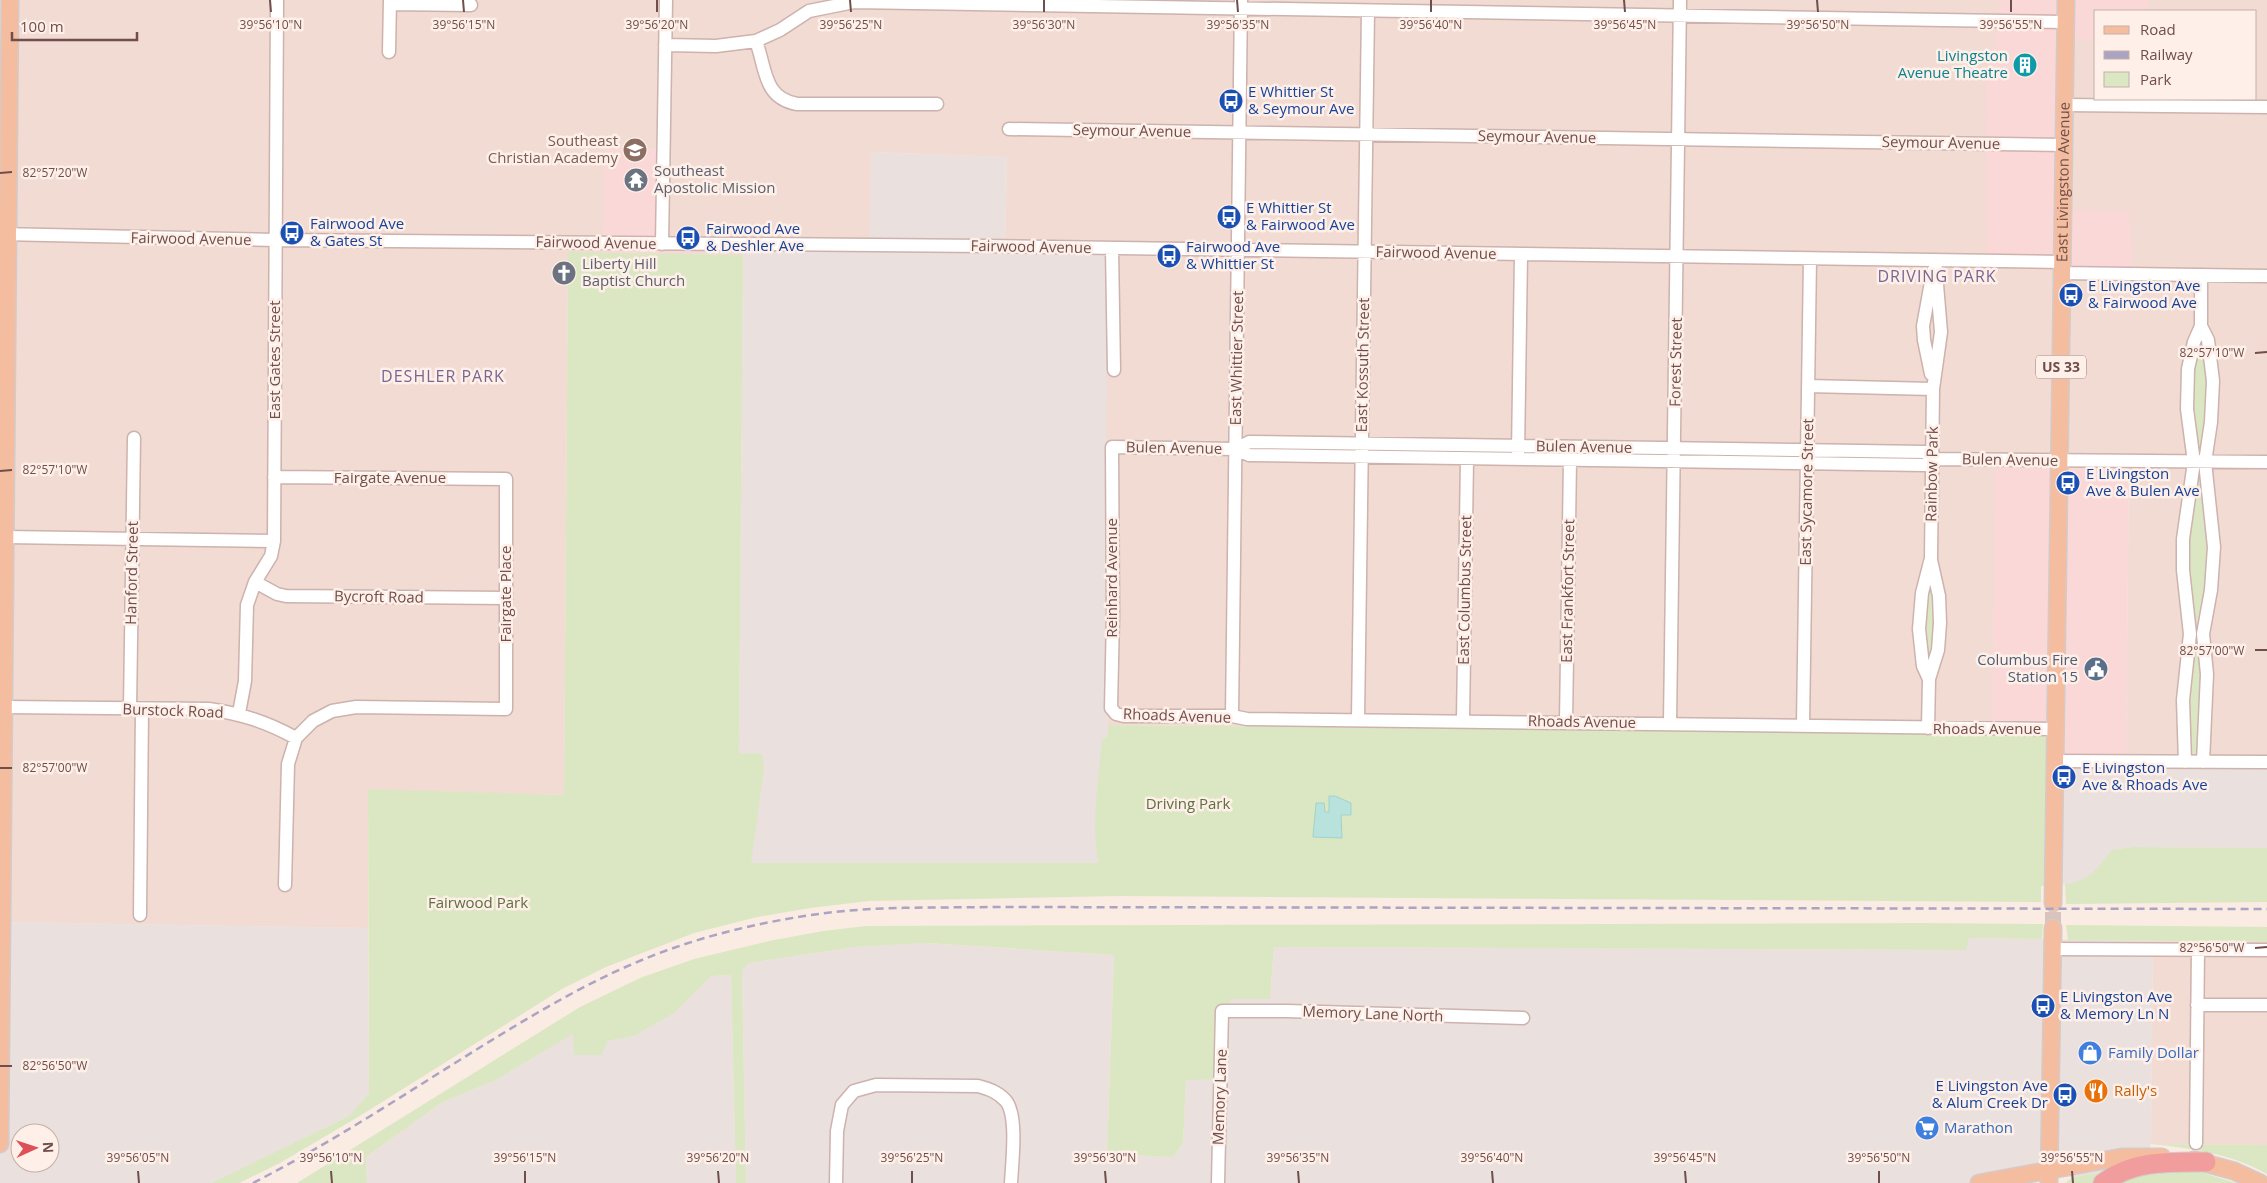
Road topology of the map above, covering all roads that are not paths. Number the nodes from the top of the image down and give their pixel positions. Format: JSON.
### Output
{"nodes":[{"id":1,"x":10,"y":0,"type":"edge"},
{"id":2,"x":277,"y":0,"type":"edge"},
{"id":3,"x":666,"y":0,"type":"edge"},
{"id":4,"x":1680,"y":0,"type":"edge"},
{"id":5,"x":2066,"y":0,"type":"edge"},
{"id":6,"x":390,"y":2,"type":"edge"},
{"id":7,"x":471,"y":5,"type":"dead end"},
{"id":8,"x":1241,"y":5,"type":"edge"},
{"id":9,"x":1368,"y":12,"type":"junction"},
{"id":10,"x":1681,"y":16,"type":"junction"},
{"id":11,"x":2065,"y":22,"type":"junction"},
{"id":12,"x":756,"y":41,"type":"junction"},
{"id":13,"x":666,"y":45,"type":"junction"},
{"id":14,"x":389,"y":52,"type":"dead end"},
{"id":15,"x":5,"y":56,"type":"edge"},
{"id":16,"x":936,"y":104,"type":"dead end"},
{"id":17,"x":2064,"y":105,"type":"junction"},
{"id":18,"x":2267,"y":107,"type":"edge"},
{"id":19,"x":1009,"y":129,"type":"dead end"},
{"id":20,"x":1238,"y":133,"type":"junction"},
{"id":21,"x":1366,"y":134,"type":"junction"},
{"id":22,"x":1680,"y":139,"type":"junction"},
{"id":23,"x":2064,"y":145,"type":"junction"},
{"id":24,"x":4,"y":234,"type":"edge"},
{"id":25,"x":276,"y":240,"type":"junction"},
{"id":26,"x":662,"y":244,"type":"junction"},
{"id":27,"x":1112,"y":249,"type":"junction"},
{"id":28,"x":1238,"y":251,"type":"junction"},
{"id":29,"x":1364,"y":252,"type":"junction"},
{"id":30,"x":1521,"y":254,"type":"junction"},
{"id":31,"x":1678,"y":257,"type":"junction"},
{"id":32,"x":1810,"y":259,"type":"junction"},
{"id":33,"x":1936,"y":261,"type":"junction"},
{"id":34,"x":2063,"y":267,"type":"junction"},
{"id":35,"x":2201,"y":274,"type":"junction"},
{"id":36,"x":2267,"y":276,"type":"edge"},
{"id":37,"x":2201,"y":326,"type":"junction"},
{"id":38,"x":1114,"y":370,"type":"dead end"},
{"id":39,"x":1808,"y":386,"type":"junction"},
{"id":40,"x":1934,"y":389,"type":"junction"},
{"id":41,"x":134,"y":438,"type":"dead end"},
{"id":42,"x":1362,"y":443,"type":"junction"},
{"id":43,"x":1518,"y":446,"type":"junction"},
{"id":44,"x":1112,"y":447,"type":"joint"},
{"id":45,"x":1675,"y":448,"type":"junction"},
{"id":46,"x":1236,"y":449,"type":"junction"},
{"id":47,"x":1362,"y":456,"type":"junction"},
{"id":48,"x":1807,"y":456,"type":"junction"},
{"id":49,"x":1467,"y":459,"type":"junction"},
{"id":50,"x":1518,"y":459,"type":"junction"},
{"id":51,"x":1932,"y":459,"type":"junction"},
{"id":52,"x":1570,"y":460,"type":"junction"},
{"id":53,"x":1675,"y":461,"type":"junction"},
{"id":54,"x":2060,"y":461,"type":"junction"},
{"id":55,"x":2199,"y":462,"type":"junction"},
{"id":56,"x":2267,"y":462,"type":"edge"},
{"id":57,"x":274,"y":477,"type":"junction"},
{"id":58,"x":506,"y":478,"type":"joint"},
{"id":59,"x":6,"y":537,"type":"junction"},
{"id":60,"x":132,"y":539,"type":"junction"},
{"id":61,"x":274,"y":541,"type":"junction"},
{"id":62,"x":1931,"y":558,"type":"junction"},
{"id":63,"x":255,"y":582,"type":"junction"},
{"id":64,"x":506,"y":598,"type":"junction"},
{"id":65,"x":1929,"y":679,"type":"junction"},
{"id":66,"x":4,"y":707,"type":"junction"},
{"id":67,"x":1111,"y":708,"type":"joint"},
{"id":68,"x":136,"y":709,"type":"junction"},
{"id":69,"x":239,"y":714,"type":"junction"},
{"id":70,"x":1232,"y":716,"type":"junction"},
{"id":71,"x":1358,"y":718,"type":"junction"},
{"id":72,"x":1462,"y":720,"type":"junction"},
{"id":73,"x":1566,"y":722,"type":"junction"},
{"id":74,"x":1670,"y":723,"type":"junction"},
{"id":75,"x":1803,"y":725,"type":"junction"},
{"id":76,"x":1928,"y":728,"type":"junction"},
{"id":77,"x":2056,"y":729,"type":"junction"},
{"id":78,"x":296,"y":738,"type":"junction"},
{"id":79,"x":2055,"y":761,"type":"junction"},
{"id":80,"x":2185,"y":762,"type":"junction"},
{"id":81,"x":2203,"y":762,"type":"junction"},
{"id":82,"x":2267,"y":762,"type":"edge"},
{"id":83,"x":285,"y":885,"type":"dead end"},
{"id":84,"x":2053,"y":903,"type":"tunnel mouth"},
{"id":85,"x":140,"y":915,"type":"dead end"},
{"id":86,"x":2053,"y":928,"type":"tunnel mouth"},
{"id":87,"x":2053,"y":949,"type":"junction"},
{"id":88,"x":2198,"y":950,"type":"junction"},
{"id":89,"x":2267,"y":950,"type":"edge"},
{"id":90,"x":2197,"y":1005,"type":"junction"},
{"id":91,"x":2267,"y":1005,"type":"edge"},
{"id":92,"x":1222,"y":1011,"type":"joint"},
{"id":93,"x":1523,"y":1018,"type":"dead end"},
{"id":94,"x":0,"y":1144,"type":"edge"},
{"id":95,"x":2196,"y":1144,"type":"dead end"},
{"id":96,"x":2206,"y":1162,"type":"junction"},
{"id":97,"x":2049,"y":1177,"type":"edge"},
{"id":98,"x":836,"y":1183,"type":"edge"},
{"id":99,"x":1011,"y":1183,"type":"edge"},
{"id":100,"x":1218,"y":1183,"type":"edge"},
{"id":101,"x":1979,"y":1183,"type":"edge"},
{"id":102,"x":2103,"y":1183,"type":"edge"},
{"id":103,"x":2260,"y":1183,"type":"edge"}],
"edges":[{"from":1,"to":15,"type":"main road"},
{"from":2,"to":25,"type":"street","name":"East Gates Street"},
{"from":3,"to":13,"type":"street"},
{"from":4,"to":10,"type":"street","name":"Forest Street"},
{"from":5,"to":11,"type":"main road","name":"East Livingston Avenue","number":"US 33"},
{"from":6,"to":7,"type":"street"},
{"from":6,"to":14,"type":"street"},
{"from":8,"to":9,"type":"street"},
{"from":8,"to":12,"type":"street"},
{"from":8,"to":20,"type":"street","name":"East Whittier Street"},
{"from":9,"to":10,"type":"street"},
{"from":9,"to":21,"type":"street","name":"East Kossuth Street"},
{"from":10,"to":11,"type":"street"},
{"from":10,"to":22,"type":"street","name":"Forest Street"},
{"from":11,"to":17,"type":"main road","name":"East Livingston Avenue","number":"US 33"},
{"from":12,"to":13,"type":"street"},
{"from":12,"to":16,"type":"street"},
{"from":13,"to":26,"type":"street"},
{"from":15,"to":24,"type":"main road"},
{"from":17,"to":18,"type":"street"},
{"from":17,"to":23,"type":"main road","name":"East Livingston Avenue","number":"US 33"},
{"from":19,"to":20,"type":"street","name":"Seymour Avenue"},
{"from":20,"to":21,"type":"street","name":"Seymour Avenue"},
{"from":20,"to":28,"type":"street","name":"East Whittier Street"},
{"from":21,"to":22,"type":"street","name":"Seymour Avenue"},
{"from":21,"to":29,"type":"street","name":"East Kossuth Street"},
{"from":22,"to":23,"type":"street","name":"Seymour Avenue"},
{"from":22,"to":31,"type":"street","name":"Forest Street"},
{"from":23,"to":34,"type":"main road","name":"East Livingston Avenue","number":"US 33"},
{"from":24,"to":25,"type":"street","name":"Fairwood Avenue"},
{"from":24,"to":59,"type":"main road"},
{"from":25,"to":26,"type":"street","name":"Fairwood Avenue"},
{"from":25,"to":57,"type":"street","name":"East Gates Street"},
{"from":26,"to":27,"type":"street","name":"Fairwood Avenue"},
{"from":27,"to":28,"type":"street","name":"Fairwood Avenue"},
{"from":27,"to":38,"type":"street"},
{"from":28,"to":29,"type":"street","name":"Fairwood Avenue"},
{"from":28,"to":46,"type":"street","name":"East Whittier Street"},
{"from":29,"to":30,"type":"street","name":"Fairwood Avenue"},
{"from":29,"to":42,"type":"street","name":"East Kossuth Street"},
{"from":30,"to":31,"type":"street","name":"Fairwood Avenue"},
{"from":30,"to":43,"type":"street"},
{"from":31,"to":32,"type":"street","name":"Fairwood Avenue"},
{"from":31,"to":45,"type":"street","name":"Forest Street"},
{"from":32,"to":33,"type":"street","name":"Fairwood Avenue"},
{"from":32,"to":39,"type":"street","name":"East Sycamore Street"},
{"from":33,"to":34,"type":"street","name":"Fairwood Avenue"},
{"from":33,"to":40,"type":"street","name":"Rainbow Park"},
{"from":33,"to":40,"type":"street","name":"Rainbow Park"},
{"from":34,"to":35,"type":"street","name":"Fairwood Avenue"},
{"from":34,"to":54,"type":"main road","name":"East Livingston Avenue","number":"US 33"},
{"from":35,"to":36,"type":"street","name":"Fairwood Avenue"},
{"from":35,"to":37,"type":"street"},
{"from":37,"to":55,"type":"street"},
{"from":37,"to":55,"type":"street"},
{"from":39,"to":40,"type":"street"},
{"from":39,"to":48,"type":"street","name":"East Sycamore Street"},
{"from":40,"to":51,"type":"street","name":"Rainbow Park"},
{"from":41,"to":60,"type":"street","name":"Hanford Street"},
{"from":42,"to":43,"type":"street","name":"Bulen Avenue"},
{"from":42,"to":46,"type":"street","name":"Bulen Avenue"},
{"from":42,"to":47,"type":"street","name":"East Kossuth Street"},
{"from":43,"to":45,"type":"street","name":"Bulen Avenue"},
{"from":43,"to":50,"type":"street"},
{"from":44,"to":46,"type":"street","name":"Bulen Avenue"},
{"from":44,"to":67,"type":"street","name":"Reinhard Avenue"},
{"from":45,"to":48,"type":"street","name":"Bulen Avenue"},
{"from":45,"to":53,"type":"street","name":"Forest Street"},
{"from":46,"to":47,"type":"street","name":"Bulen Avenue"},
{"from":46,"to":70,"type":"street","name":"East Whittier Street"},
{"from":47,"to":49,"type":"street","name":"Bulen Avenue"},
{"from":47,"to":71,"type":"street","name":"East Kossuth Street"},
{"from":48,"to":51,"type":"street","name":"Bulen Avenue"},
{"from":48,"to":53,"type":"street","name":"Bulen Avenue"},
{"from":48,"to":75,"type":"street","name":"East Sycamore Street"},
{"from":49,"to":50,"type":"street","name":"Bulen Avenue"},
{"from":49,"to":72,"type":"street","name":"East Columbus Street"},
{"from":50,"to":52,"type":"street","name":"Bulen Avenue"},
{"from":51,"to":54,"type":"street","name":"Bulen Avenue"},
{"from":51,"to":62,"type":"street","name":"Rainbow Park"},
{"from":52,"to":53,"type":"street","name":"Bulen Avenue"},
{"from":52,"to":73,"type":"street","name":"East Frankfort Street"},
{"from":53,"to":74,"type":"street","name":"Forest Street"},
{"from":54,"to":55,"type":"street","name":"Bulen Avenue"},
{"from":54,"to":77,"type":"main road","name":"East Livingston Avenue","number":"US 33"},
{"from":55,"to":56,"type":"street","name":"Bulen Avenue"},
{"from":55,"to":80,"type":"street"},
{"from":55,"to":81,"type":"street"},
{"from":57,"to":58,"type":"street","name":"Fairgate Avenue"},
{"from":57,"to":61,"type":"street","name":"East Gates Street"},
{"from":58,"to":64,"type":"street","name":"Fairgate Place"},
{"from":59,"to":60,"type":"street"},
{"from":59,"to":66,"type":"main road"},
{"from":60,"to":61,"type":"street"},
{"from":60,"to":68,"type":"street","name":"Hanford Street"},
{"from":61,"to":63,"type":"street","name":"East Gates Street"},
{"from":62,"to":65,"type":"street","name":"Rainbow Park"},
{"from":62,"to":65,"type":"street","name":"Rainbow Park"},
{"from":63,"to":64,"type":"street","name":"Bycroft Road"},
{"from":63,"to":69,"type":"street","name":"East Gates Street"},
{"from":64,"to":78,"type":"street","name":"Fairgate Place"},
{"from":65,"to":76,"type":"street","name":"Rainbow Park"},
{"from":66,"to":68,"type":"street","name":"Burstock Road"},
{"from":66,"to":94,"type":"main road"},
{"from":67,"to":70,"type":"street","name":"Rhoads Avenue"},
{"from":68,"to":69,"type":"street","name":"Burstock Road"},
{"from":68,"to":85,"type":"street","name":"Hanford Street"},
{"from":69,"to":78,"type":"street","name":"Burstock Road"},
{"from":70,"to":71,"type":"street","name":"Rhoads Avenue"},
{"from":71,"to":72,"type":"street","name":"Rhoads Avenue"},
{"from":72,"to":73,"type":"street","name":"Rhoads Avenue"},
{"from":73,"to":74,"type":"street","name":"Rhoads Avenue"},
{"from":74,"to":75,"type":"street","name":"Rhoads Avenue"},
{"from":75,"to":76,"type":"street","name":"Rhoads Avenue"},
{"from":76,"to":77,"type":"street","name":"Rhoads Avenue"},
{"from":77,"to":79,"type":"main road","name":"East Livingston Avenue","number":"US 33"},
{"from":78,"to":83,"type":"street"},
{"from":79,"to":80,"type":"street"},
{"from":79,"to":84,"type":"main road","name":"East Livingston Avenue","number":"US 33"},
{"from":80,"to":81,"type":"street"},
{"from":81,"to":82,"type":"street"},
{"from":86,"to":87,"type":"main road"},
{"from":87,"to":88,"type":"street"},
{"from":87,"to":97,"type":"main road"},
{"from":88,"to":89,"type":"street"},
{"from":88,"to":90,"type":"street"},
{"from":90,"to":91,"type":"street"},
{"from":90,"to":95,"type":"street"},
{"from":92,"to":93,"type":"street","name":"Memory Lane North"},
{"from":92,"to":100,"type":"street","name":"Memory Lane"},
{"from":96,"to":97,"type":"main road"},
{"from":96,"to":102,"type":"highway"},
{"from":96,"to":103,"type":"main road"},
{"from":97,"to":101,"type":"main road"},
{"from":98,"to":99,"type":"street"}]}
